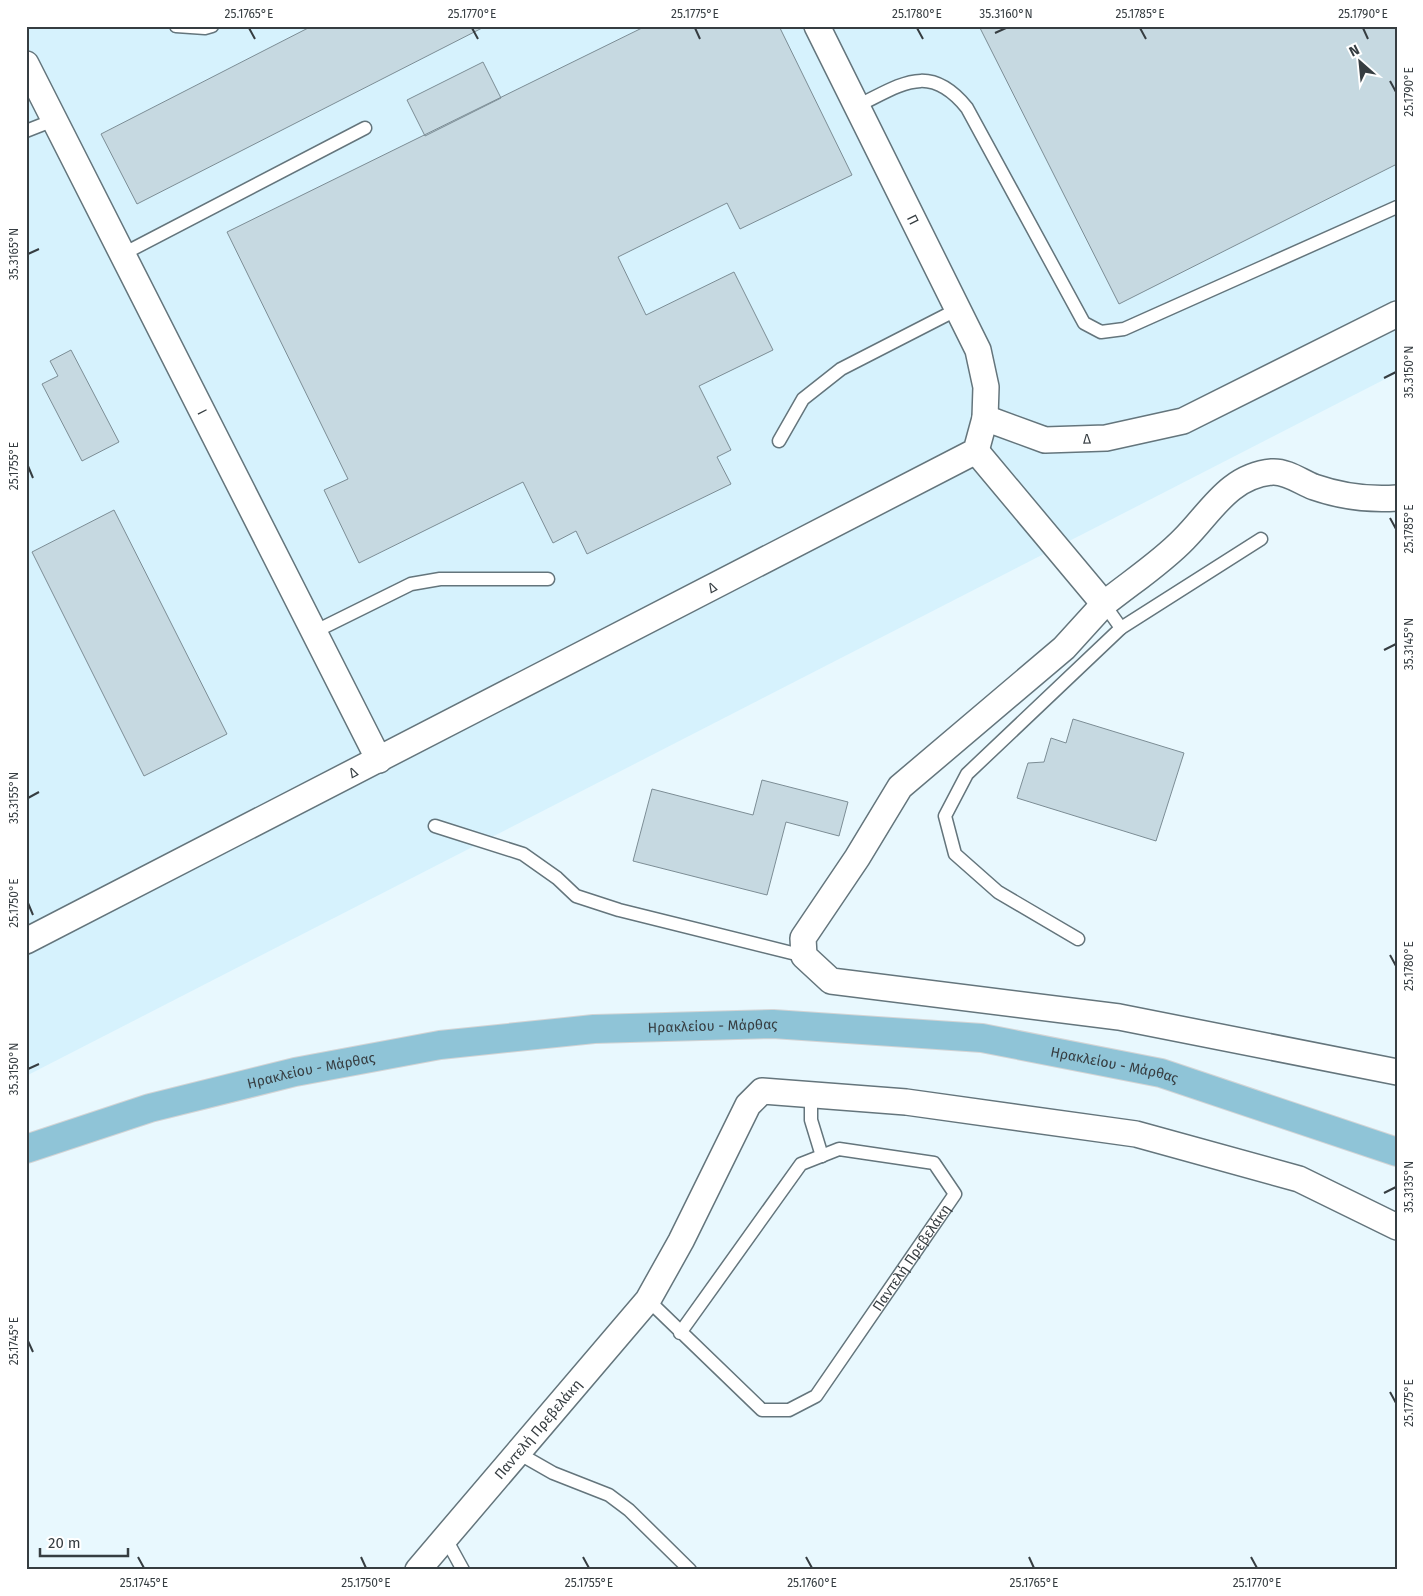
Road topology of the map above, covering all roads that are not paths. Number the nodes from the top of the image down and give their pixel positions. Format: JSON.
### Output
{"nodes":[{"id":1,"x":176,"y":26,"type":"edge"},
{"id":2,"x":212,"y":26,"type":"edge"},
{"id":3,"x":817,"y":26,"type":"edge"},
{"id":4,"x":26,"y":64,"type":"edge"},
{"id":5,"x":857,"y":106,"type":"junction"},
{"id":6,"x":54,"y":120,"type":"junction"},
{"id":7,"x":365,"y":128,"type":"dead end"},
{"id":8,"x":26,"y":131,"type":"edge"},
{"id":9,"x":1397,"y":207,"type":"edge"},
{"id":10,"x":123,"y":254,"type":"junction"},
{"id":11,"x":958,"y":309,"type":"junction"},
{"id":12,"x":1397,"y":314,"type":"edge"},
{"id":13,"x":985,"y":418,"type":"junction"},
{"id":14,"x":779,"y":441,"type":"dead end"},
{"id":15,"x":976,"y":451,"type":"junction"},
{"id":16,"x":1397,"y":498,"type":"edge"},
{"id":17,"x":1261,"y":538,"type":"dead end"},
{"id":18,"x":548,"y":579,"type":"dead end"},
{"id":19,"x":1104,"y":604,"type":"junction"},
{"id":20,"x":1121,"y":628,"type":"junction"},
{"id":21,"x":314,"y":632,"type":"junction"},
{"id":22,"x":379,"y":760,"type":"junction"},
{"id":23,"x":435,"y":826,"type":"dead end"},
{"id":24,"x":1078,"y":939,"type":"dead end"},
{"id":25,"x":26,"y":941,"type":"edge"},
{"id":26,"x":804,"y":956,"type":"junction"},
{"id":27,"x":1397,"y":1072,"type":"edge"},
{"id":28,"x":812,"y":1094,"type":"junction"},
{"id":29,"x":26,"y":1149,"type":"edge"},
{"id":30,"x":1397,"y":1152,"type":"edge"},
{"id":31,"x":822,"y":1156,"type":"junction"},
{"id":32,"x":1397,"y":1227,"type":"edge"},
{"id":33,"x":648,"y":1300,"type":"junction"},
{"id":34,"x":680,"y":1332,"type":"junction"},
{"id":35,"x":518,"y":1453,"type":"junction"},
{"id":36,"x":446,"y":1539,"type":"junction"},
{"id":37,"x":418,"y":1570,"type":"edge"},
{"id":38,"x":463,"y":1570,"type":"edge"},
{"id":39,"x":690,"y":1570,"type":"edge"}],
"edges":[{"from":1,"to":2,"type":"lane"},
{"from":3,"to":5,"type":"street","name":"Π"},
{"from":4,"to":6,"type":"street","name":"Ι"},
{"from":5,"to":9,"type":"lane"},
{"from":5,"to":11,"type":"street","name":"Π"},
{"from":6,"to":8,"type":"lane"},
{"from":6,"to":10,"type":"street","name":"Ι"},
{"from":7,"to":10,"type":"lane"},
{"from":10,"to":21,"type":"street","name":"Ι"},
{"from":11,"to":13,"type":"street","name":"Π"},
{"from":11,"to":14,"type":"lane"},
{"from":12,"to":13,"type":"street","name":"Δ"},
{"from":13,"to":15,"type":"street"},
{"from":15,"to":19,"type":"street"},
{"from":15,"to":22,"type":"street","name":"Δ"},
{"from":16,"to":19,"type":"street"},
{"from":17,"to":20,"type":"lane"},
{"from":18,"to":21,"type":"lane"},
{"from":19,"to":20,"type":"lane"},
{"from":19,"to":26,"type":"street"},
{"from":20,"to":24,"type":"lane"},
{"from":21,"to":22,"type":"street","name":"Ι"},
{"from":22,"to":25,"type":"street","name":"Δ"},
{"from":23,"to":26,"type":"lane"},
{"from":26,"to":27,"type":"street"},
{"from":28,"to":31,"type":"lane"},
{"from":28,"to":32,"type":"street"},
{"from":28,"to":33,"type":"street"},
{"from":29,"to":30,"type":"main road","name":"Ηρακλείου - Μάρθας"},
{"from":31,"to":34,"type":"lane","name":"Παντελή Πρεβελάκη"},
{"from":31,"to":34,"type":"lane","name":"Παντελή Πρεβελάκη"},
{"from":33,"to":34,"type":"lane","name":"Παντελή Πρεβελάκη"},
{"from":33,"to":35,"type":"street","name":"Παντελή Πρεβελάκη"},
{"from":35,"to":36,"type":"street","name":"Παντελή Πρεβελάκη"},
{"from":35,"to":39,"type":"lane"},
{"from":36,"to":37,"type":"street","name":"Παντελή Πρεβελάκη"},
{"from":36,"to":38,"type":"lane"}]}
